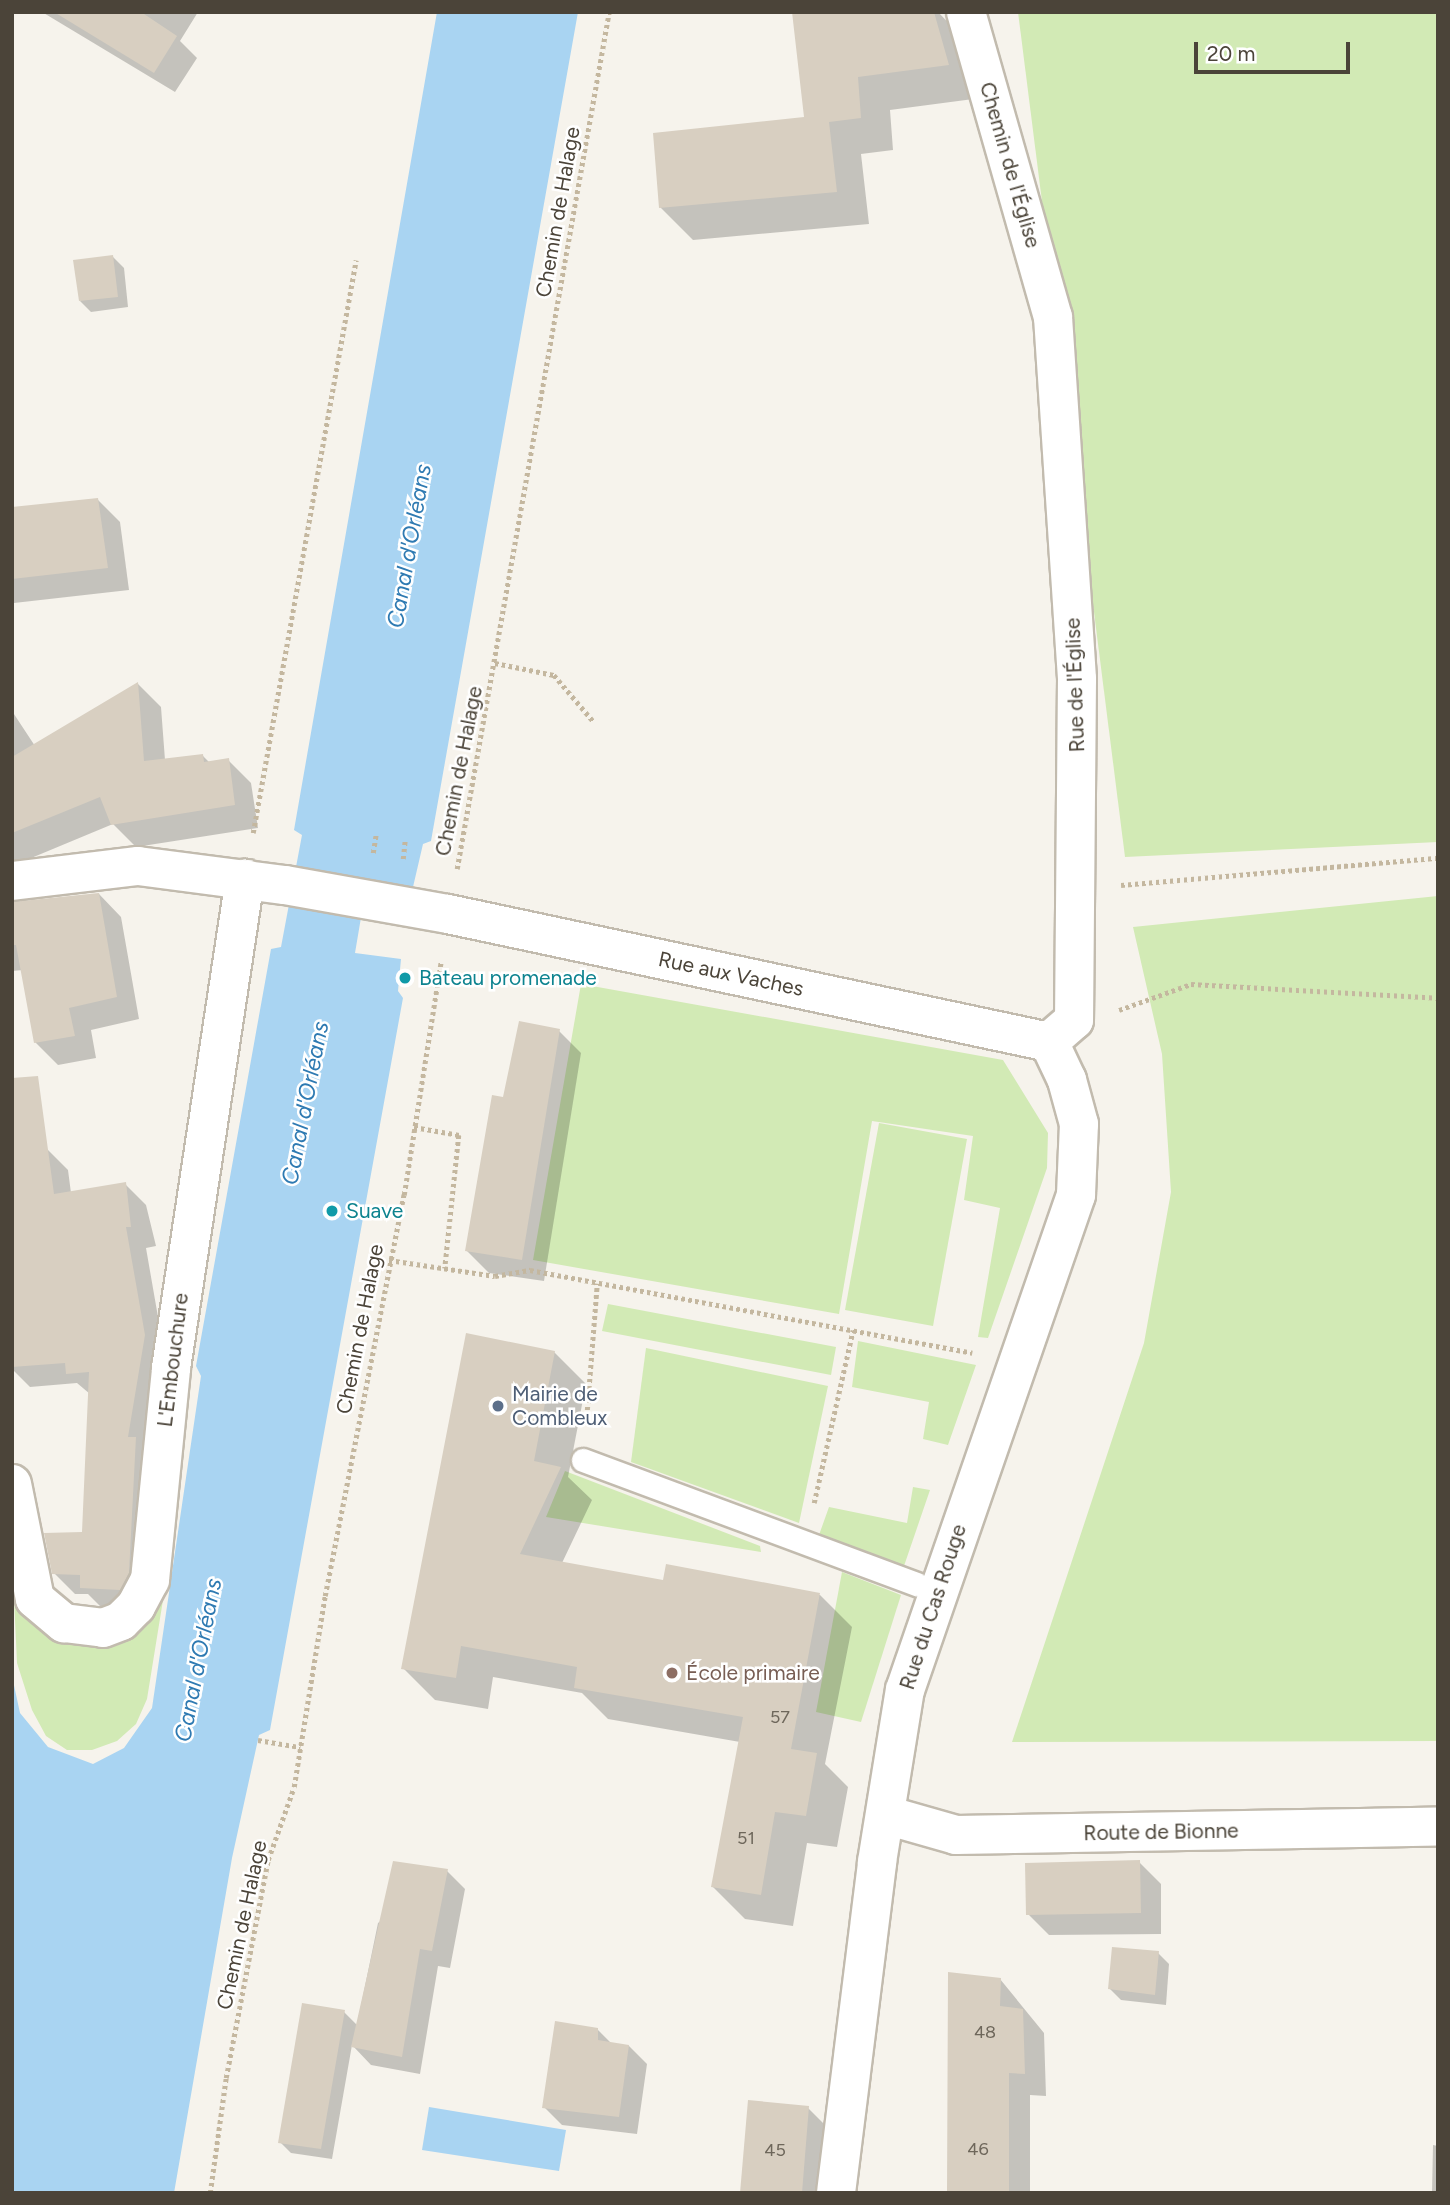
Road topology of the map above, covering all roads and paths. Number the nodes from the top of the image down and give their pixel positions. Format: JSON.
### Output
{"nodes":[{"id":1,"x":609,"y":12,"type":"edge"},
{"id":2,"x":966,"y":12,"type":"edge"},
{"id":3,"x":356,"y":260,"type":"dead end"},
{"id":4,"x":1053,"y":317,"type":"joint"},
{"id":5,"x":495,"y":663,"type":"junction"},
{"id":6,"x":594,"y":722,"type":"dead end"},
{"id":7,"x":1438,"y":858,"type":"edge"},
{"id":8,"x":244,"y":879,"type":"junction"},
{"id":9,"x":12,"y":881,"type":"edge"},
{"id":10,"x":1076,"y":889,"type":"junction"},
{"id":11,"x":430,"y":911,"type":"junction"},
{"id":12,"x":1438,"y":998,"type":"edge"},
{"id":13,"x":1074,"y":1005,"type":"junction"},
{"id":14,"x":1049,"y":1042,"type":"junction"},
{"id":15,"x":414,"y":1127,"type":"junction"},
{"id":16,"x":389,"y":1260,"type":"junction"},
{"id":17,"x":445,"y":1268,"type":"junction"},
{"id":18,"x":597,"y":1283,"type":"junction"},
{"id":19,"x":853,"y":1330,"type":"junction"},
{"id":20,"x":1018,"y":1362,"type":"junction"},
{"id":21,"x":583,"y":1460,"type":"joint"},
{"id":22,"x":12,"y":1484,"type":"edge"},
{"id":23,"x":806,"y":1543,"type":"junction"},
{"id":24,"x":917,"y":1584,"type":"dead end"},
{"id":25,"x":258,"y":1740,"type":"dead end"},
{"id":26,"x":300,"y":1747,"type":"junction"},
{"id":27,"x":886,"y":1815,"type":"junction"},
{"id":28,"x":1438,"y":1827,"type":"edge"},
{"id":29,"x":210,"y":2193,"type":"edge"},
{"id":30,"x":836,"y":2193,"type":"edge"}],
"edges":[{"from":1,"to":5,"type":"path","name":"Chemin de Halage"},
{"from":2,"to":4,"type":"street","name":"Chemin de l'Église"},
{"from":3,"to":8,"type":"path"},
{"from":4,"to":10,"type":"street","name":"Rue de l'Église"},
{"from":5,"to":6,"type":"path"},
{"from":5,"to":11,"type":"path","name":"Chemin de Halage"},
{"from":7,"to":10,"type":"path"},
{"from":8,"to":9,"type":"street"},
{"from":8,"to":11,"type":"street","name":"Rue aux Vaches"},
{"from":8,"to":22,"type":"street","name":"L'Embouchure"},
{"from":10,"to":13,"type":"street","name":"Rue de l'Église"},
{"from":11,"to":14,"type":"street","name":"Rue aux Vaches"},
{"from":11,"to":15,"type":"path","name":"Chemin de Halage"},
{"from":12,"to":13,"type":"path"},
{"from":13,"to":14,"type":"street","name":"Rue de l'Église"},
{"from":14,"to":20,"type":"street","name":"Rue du Cas Rouge"},
{"from":15,"to":16,"type":"path","name":"Chemin de Halage"},
{"from":15,"to":17,"type":"path"},
{"from":16,"to":17,"type":"path"},
{"from":16,"to":26,"type":"path","name":"Chemin de Halage"},
{"from":17,"to":18,"type":"path"},
{"from":18,"to":19,"type":"path"},
{"from":18,"to":21,"type":"path"},
{"from":19,"to":20,"type":"path"},
{"from":19,"to":23,"type":"path"},
{"from":20,"to":27,"type":"street","name":"Rue du Cas Rouge"},
{"from":21,"to":23,"type":"lane"},
{"from":23,"to":24,"type":"lane"},
{"from":25,"to":26,"type":"path"},
{"from":26,"to":29,"type":"path","name":"Chemin de Halage"},
{"from":27,"to":28,"type":"street","name":"Route de Bionne"},
{"from":27,"to":30,"type":"street","name":"Rue du Cas Rouge"}]}
